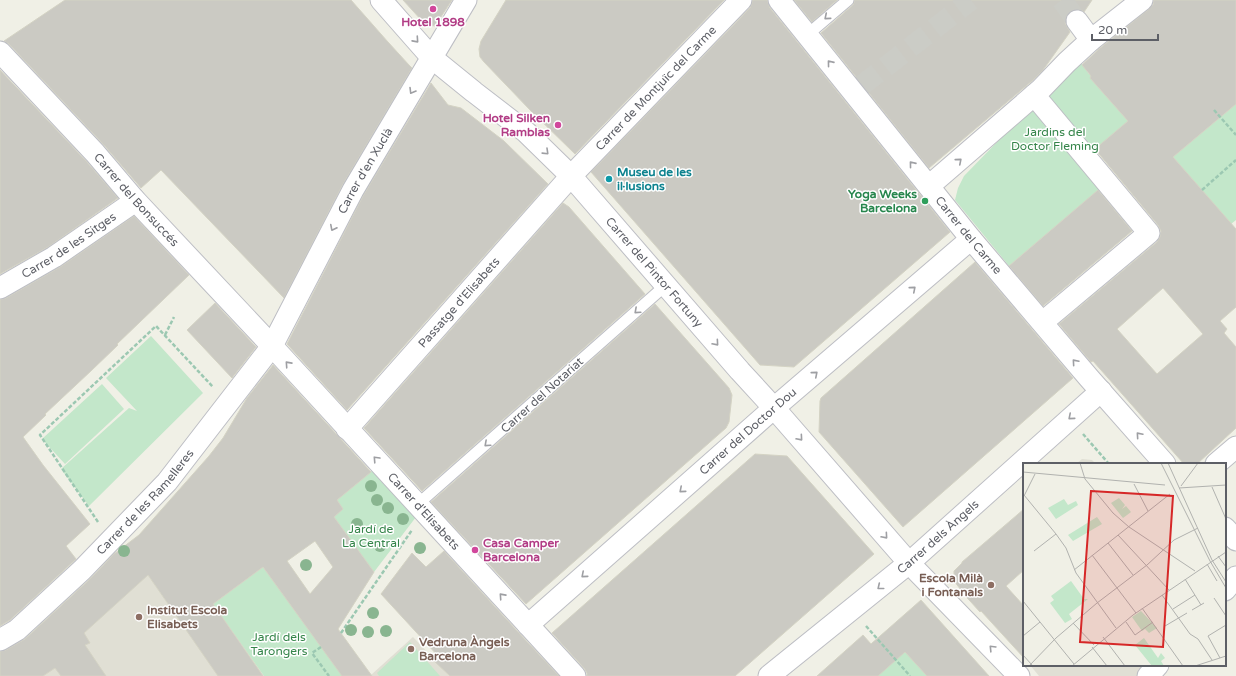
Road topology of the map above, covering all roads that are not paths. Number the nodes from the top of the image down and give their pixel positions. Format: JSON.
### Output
{"nodes":[{"id":1,"x":381,"y":0,"type":"edge"},
{"id":2,"x":466,"y":0,"type":"edge"},
{"id":3,"x":741,"y":0,"type":"edge"},
{"id":4,"x":779,"y":0,"type":"edge"},
{"id":5,"x":848,"y":0,"type":"edge"},
{"id":6,"x":1142,"y":0,"type":"edge"},
{"id":7,"x":1077,"y":22,"type":"tunnel mouth"},
{"id":8,"x":807,"y":35,"type":"junction"},
{"id":9,"x":1091,"y":40,"type":"junction"},
{"id":10,"x":0,"y":52,"type":"edge"},
{"id":11,"x":432,"y":58,"type":"junction"},
{"id":12,"x":1034,"y":95,"type":"junction"},
{"id":13,"x":571,"y":176,"type":"junction"},
{"id":14,"x":929,"y":186,"type":"junction"},
{"id":15,"x":134,"y":198,"type":"junction"},
{"id":16,"x":971,"y":239,"type":"junction"},
{"id":17,"x":666,"y":285,"type":"junction"},
{"id":18,"x":0,"y":288,"type":"edge"},
{"id":19,"x":1050,"y":316,"type":"dead end"},
{"id":20,"x":272,"y":346,"type":"junction"},
{"id":21,"x":1101,"y":391,"type":"junction"},
{"id":22,"x":774,"y":408,"type":"junction"},
{"id":23,"x":347,"y":429,"type":"junction"},
{"id":24,"x":1236,"y":447,"type":"edge"},
{"id":25,"x":1164,"y":463,"type":"edge"},
{"id":26,"x":1217,"y":463,"type":"edge"},
{"id":27,"x":422,"y":509,"type":"junction"},
{"id":28,"x":1226,"y":529,"type":"edge"},
{"id":29,"x":1236,"y":540,"type":"edge"},
{"id":30,"x":909,"y":563,"type":"junction"},
{"id":31,"x":1236,"y":577,"type":"edge"},
{"id":32,"x":1226,"y":589,"type":"edge"},
{"id":33,"x":528,"y":625,"type":"junction"},
{"id":34,"x":0,"y":640,"type":"edge"},
{"id":35,"x":1157,"y":666,"type":"edge"},
{"id":36,"x":575,"y":676,"type":"edge"},
{"id":37,"x":769,"y":676,"type":"edge"},
{"id":38,"x":1019,"y":676,"type":"edge"},
{"id":39,"x":1148,"y":676,"type":"edge"}],
"edges":[{"from":1,"to":11,"type":"street","name":"Carrer del Pintor Fortuny","one_way":true},
{"from":2,"to":11,"type":"street","name":"Carrer d'en Xuclà"},
{"from":3,"to":13,"type":"street","name":"Carrer de Montjuïc del Carme"},
{"from":4,"to":8,"type":"street","name":"Carrer del Carme"},
{"from":5,"to":8,"type":"lane","one_way":true},
{"from":6,"to":9,"type":"street"},
{"from":7,"to":9,"type":"street"},
{"from":14,"to":8,"type":"street","name":"Carrer del Carme","one_way":true},
{"from":9,"to":12,"type":"street"},
{"from":10,"to":15,"type":"street","name":"Carrer del Bonsuccés"},
{"from":11,"to":13,"type":"street","name":"Carrer del Pintor Fortuny","one_way":true},
{"from":11,"to":20,"type":"street","name":"Carrer d'en Xuclà","one_way":true},
{"from":14,"to":12,"type":"street","one_way":true},
{"from":12,"to":19,"type":"street"},
{"from":13,"to":17,"type":"street","name":"Carrer del Pintor Fortuny"},
{"from":13,"to":23,"type":"street","name":"Passatge d'Elisabets"},
{"from":14,"to":16,"type":"street","name":"Carrer del Carme"},
{"from":15,"to":18,"type":"street","name":"Carrer de les Sitges"},
{"from":15,"to":20,"type":"street","name":"Carrer del Bonsuccés"},
{"from":21,"to":16,"type":"street","name":"Carrer del Carme","one_way":true},
{"from":22,"to":16,"type":"street","name":"Carrer del Doctor Dou","one_way":true},
{"from":17,"to":22,"type":"street","name":"Carrer del Pintor Fortuny","one_way":true},
{"from":17,"to":27,"type":"lane","name":"Carrer del Notariat","one_way":true},
{"from":23,"to":20,"type":"street","name":"Carrer d'Elisabets","one_way":true},
{"from":20,"to":34,"type":"street","name":"Carrer de les Ramelleres"},
{"from":25,"to":21,"type":"street","name":"Carrer del Carme","one_way":true},
{"from":21,"to":30,"type":"street","name":"Carrer dels Àngels","one_way":true},
{"from":22,"to":30,"type":"street","name":"Carrer del Pintor Fortuny","one_way":true},
{"from":22,"to":33,"type":"street","name":"Carrer del Doctor Dou","one_way":true},
{"from":27,"to":23,"type":"street","name":"Carrer d'Elisabets","one_way":true},
{"from":24,"to":26,"type":"street"},
{"from":33,"to":27,"type":"street","name":"Carrer d'Elisabets","one_way":true},
{"from":28,"to":29,"type":"street"},
{"from":30,"to":37,"type":"street","name":"Carrer dels Àngels","one_way":true},
{"from":38,"to":30,"type":"street","name":"Carrer del Pintor Fortuny","one_way":true},
{"from":31,"to":32,"type":"street"},
{"from":33,"to":36,"type":"street","name":"Carrer d'Elisabets"},
{"from":35,"to":39,"type":"street"}]}
